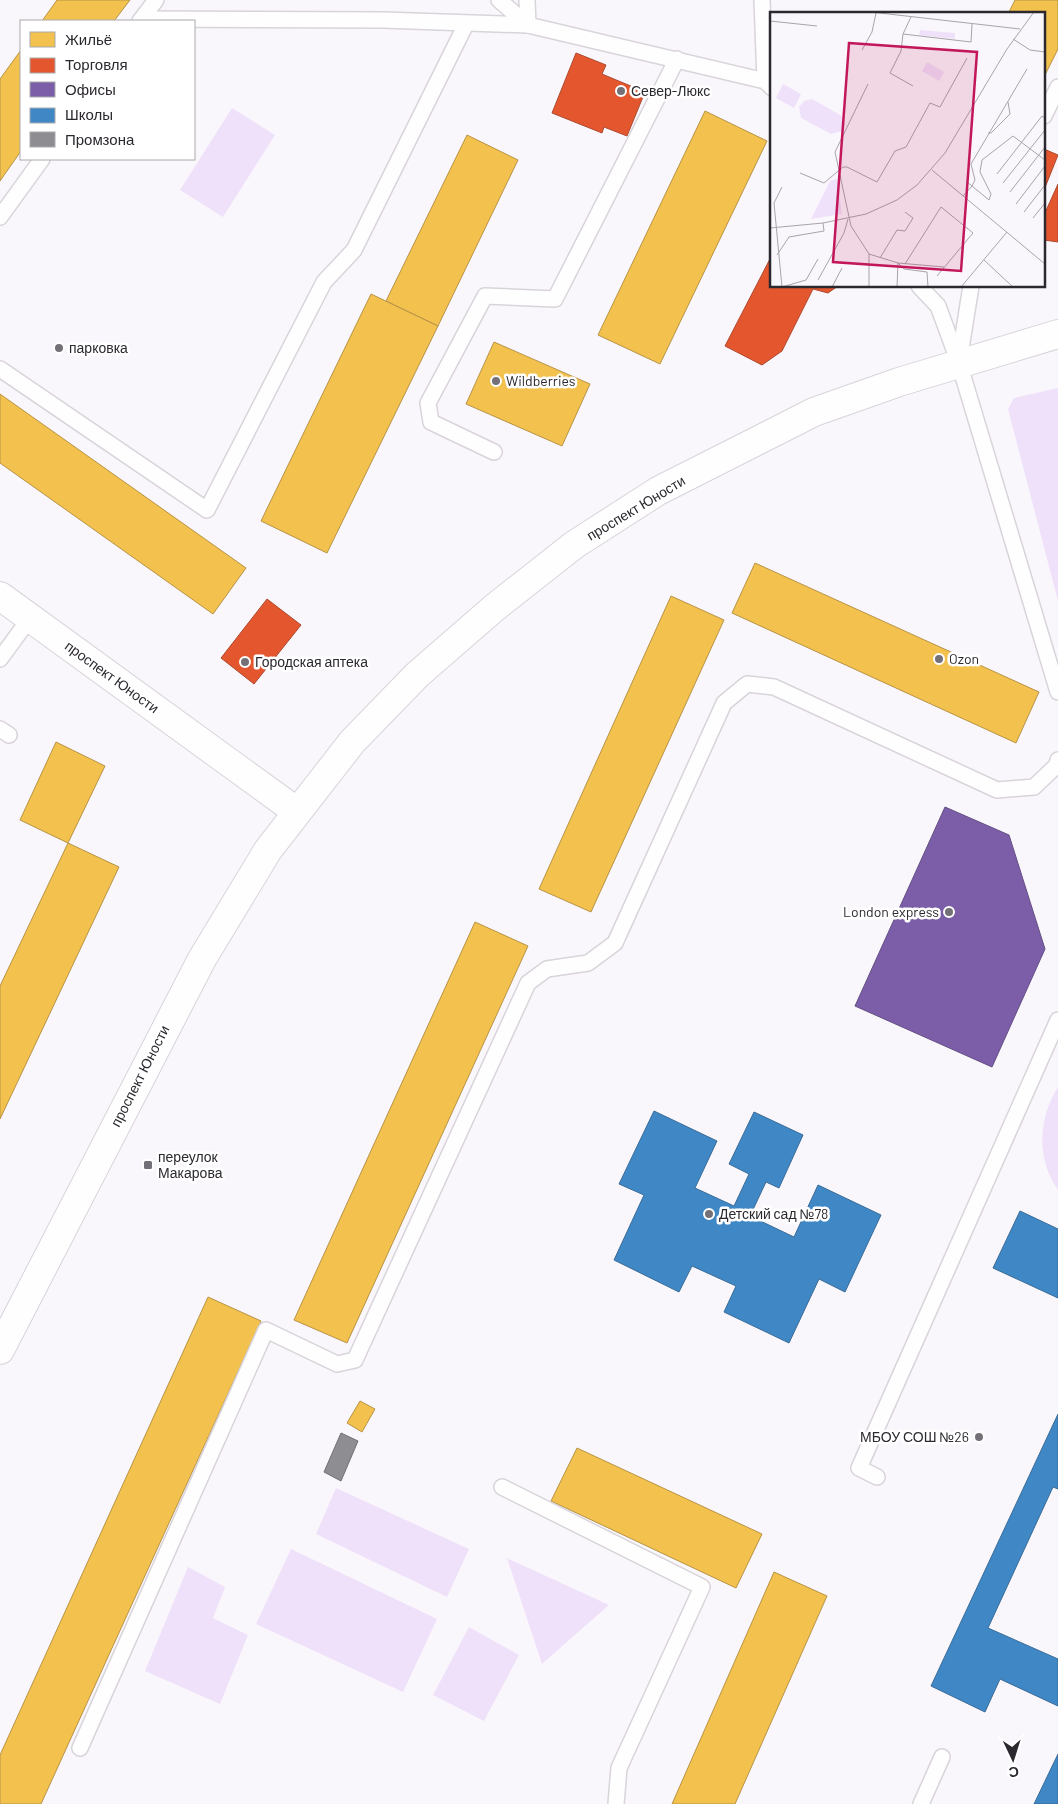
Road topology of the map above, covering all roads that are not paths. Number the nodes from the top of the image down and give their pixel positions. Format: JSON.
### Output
{"nodes":[{"id":1,"x":156,"y":0,"type":"edge"},
{"id":2,"x":499,"y":0,"type":"edge"},
{"id":3,"x":527,"y":0,"type":"edge"},
{"id":4,"x":762,"y":0,"type":"edge"},
{"id":5,"x":141,"y":20,"type":"edge"},
{"id":6,"x":466,"y":24,"type":"junction"},
{"id":7,"x":528,"y":25,"type":"junction"},
{"id":8,"x":677,"y":59,"type":"junction"},
{"id":9,"x":768,"y":84,"type":"edge"},
{"id":10,"x":1058,"y":87,"type":"edge"},
{"id":11,"x":1046,"y":112,"type":"edge"},
{"id":12,"x":41,"y":160,"type":"edge"},
{"id":13,"x":0,"y":217,"type":"edge"},
{"id":14,"x":920,"y":288,"type":"edge"},
{"id":15,"x":971,"y":288,"type":"edge"},
{"id":16,"x":1058,"y":334,"type":"edge"},
{"id":17,"x":959,"y":363,"type":"junction"},
{"id":18,"x":0,"y":369,"type":"edge"},
{"id":19,"x":494,"y":452,"type":"dead end"},
{"id":20,"x":0,"y":596,"type":"edge"},
{"id":21,"x":30,"y":618,"type":"junction"},
{"id":22,"x":0,"y":659,"type":"edge"},
{"id":23,"x":1058,"y":692,"type":"edge"},
{"id":24,"x":1058,"y":760,"type":"edge"},
{"id":25,"x":296,"y":811,"type":"junction"},
{"id":26,"x":1058,"y":1020,"type":"edge"},
{"id":27,"x":0,"y":1350,"type":"edge"},
{"id":28,"x":877,"y":1477,"type":"dead end"},
{"id":29,"x":502,"y":1487,"type":"dead end"},
{"id":30,"x":80,"y":1748,"type":"dead end"},
{"id":31,"x":942,"y":1757,"type":"dead end"},
{"id":32,"x":616,"y":1804,"type":"edge"},
{"id":33,"x":921,"y":1804,"type":"edge"}],
"edges":[{"from":1,"to":5,"type":"lane"},
{"from":2,"to":7,"type":"lane"},
{"from":3,"to":7,"type":"lane"},
{"from":4,"to":9,"type":"lane"},
{"from":5,"to":6,"type":"lane"},
{"from":6,"to":7,"type":"lane"},
{"from":6,"to":18,"type":"lane"},
{"from":7,"to":8,"type":"lane"},
{"from":8,"to":9,"type":"lane"},
{"from":8,"to":19,"type":"lane"},
{"from":10,"to":11,"type":"lane"},
{"from":12,"to":13,"type":"lane"},
{"from":14,"to":17,"type":"lane"},
{"from":15,"to":17,"type":"lane"},
{"from":16,"to":17,"type":"main road","name":"проспект Юности"},
{"from":17,"to":23,"type":"lane"},
{"from":17,"to":25,"type":"main road","name":"проспект Юности"},
{"from":20,"to":21,"type":"main road","name":"проспект Юности"},
{"from":21,"to":22,"type":"lane"},
{"from":21,"to":25,"type":"main road","name":"проспект Юности"},
{"from":24,"to":30,"type":"lane"},
{"from":25,"to":27,"type":"main road","name":"проспект Юности"},
{"from":26,"to":28,"type":"lane"},
{"from":29,"to":32,"type":"lane"},
{"from":31,"to":33,"type":"lane"}]}
